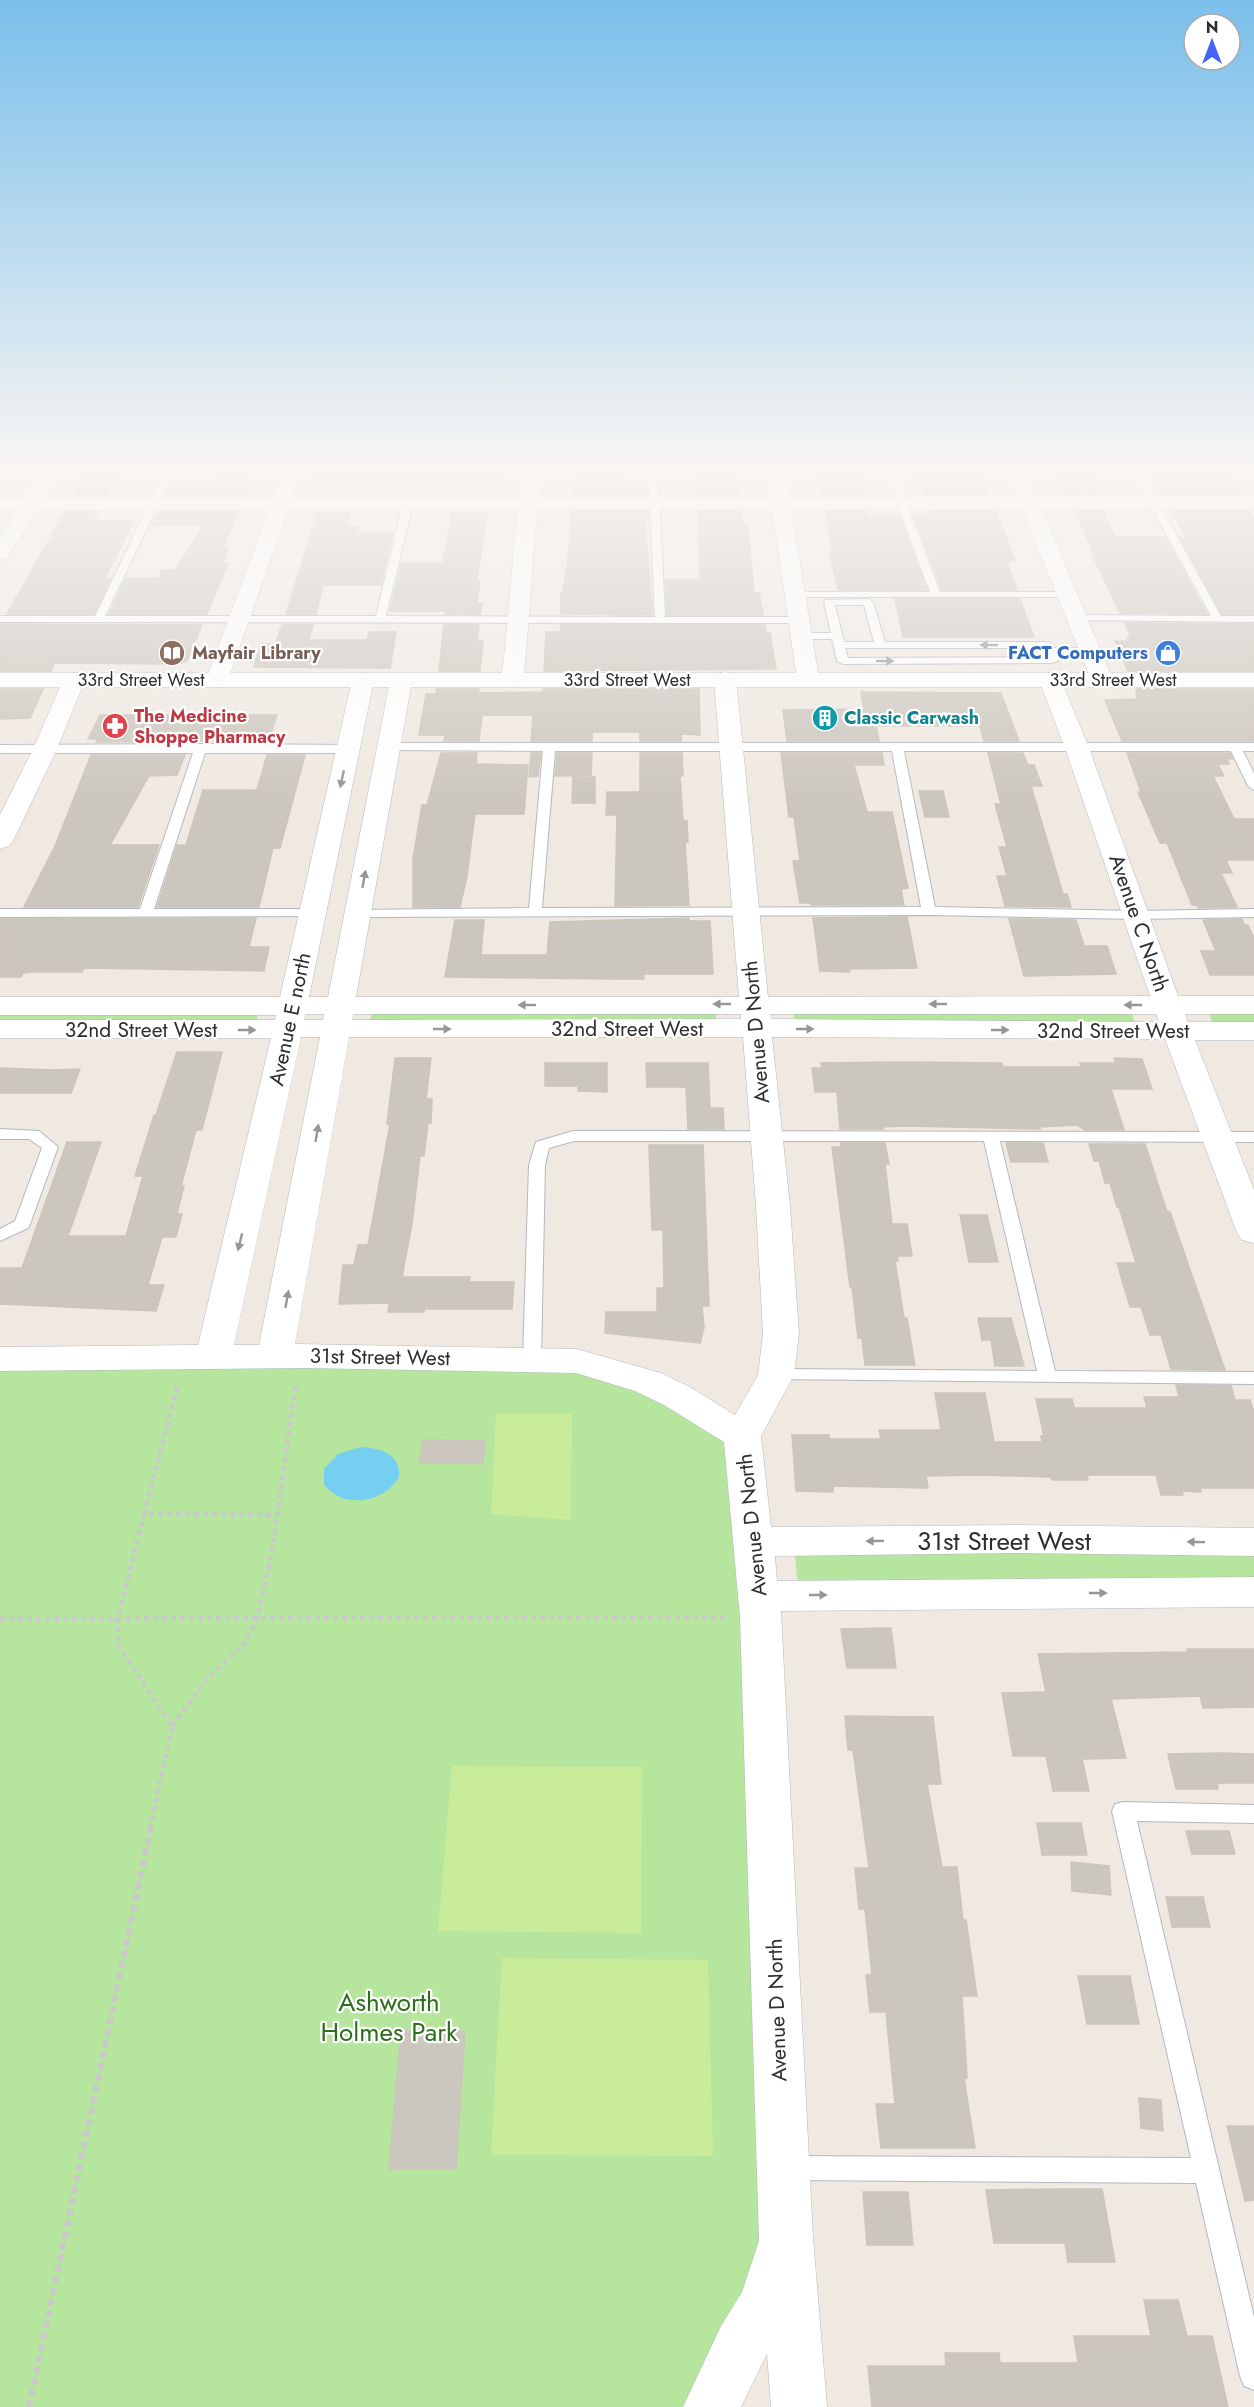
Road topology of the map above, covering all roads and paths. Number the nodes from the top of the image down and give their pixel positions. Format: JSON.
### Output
{"nodes":[{"id":1,"x":118,"y":579,"type":"edge"},
{"id":2,"x":252,"y":579,"type":"edge"},
{"id":3,"x":390,"y":579,"type":"edge"},
{"id":4,"x":522,"y":579,"type":"edge"},
{"id":5,"x":658,"y":579,"type":"edge"},
{"id":6,"x":793,"y":579,"type":"edge"},
{"id":7,"x":930,"y":579,"type":"edge"},
{"id":8,"x":1059,"y":579,"type":"edge"},
{"id":9,"x":1196,"y":579,"type":"edge"},
{"id":10,"x":936,"y":595,"type":"junction"},
{"id":11,"x":1065,"y":595,"type":"junction"},
{"id":12,"x":829,"y":602,"type":"junction"},
{"id":13,"x":798,"y":613,"type":"junction"},
{"id":14,"x":99,"y":618,"type":"junction"},
{"id":15,"x":238,"y":618,"type":"junction"},
{"id":16,"x":1076,"y":618,"type":"junction"},
{"id":17,"x":0,"y":619,"type":"edge"},
{"id":18,"x":520,"y":619,"type":"junction"},
{"id":19,"x":660,"y":619,"type":"junction"},
{"id":20,"x":1218,"y":619,"type":"junction"},
{"id":21,"x":1254,"y":619,"type":"edge"},
{"id":22,"x":380,"y":620,"type":"junction"},
{"id":23,"x":838,"y":640,"type":"junction"},
{"id":24,"x":880,"y":645,"type":"junction"},
{"id":25,"x":1090,"y":651,"type":"junction"},
{"id":26,"x":1050,"y":659,"type":"junction"},
{"id":27,"x":808,"y":679,"type":"junction"},
{"id":28,"x":0,"y":680,"type":"edge"},
{"id":29,"x":75,"y":680,"type":"junction"},
{"id":30,"x":217,"y":680,"type":"junction"},
{"id":31,"x":363,"y":680,"type":"junction"},
{"id":32,"x":512,"y":680,"type":"junction"},
{"id":33,"x":725,"y":680,"type":"junction"},
{"id":34,"x":1102,"y":680,"type":"junction"},
{"id":35,"x":1254,"y":680,"type":"edge"},
{"id":36,"x":401,"y":681,"type":"junction"},
{"id":37,"x":389,"y":747,"type":"junction"},
{"id":38,"x":549,"y":747,"type":"junction"},
{"id":39,"x":732,"y":747,"type":"junction"},
{"id":40,"x":897,"y":747,"type":"junction"},
{"id":41,"x":1235,"y":747,"type":"junction"},
{"id":42,"x":1254,"y":747,"type":"edge"},
{"id":43,"x":201,"y":748,"type":"junction"},
{"id":44,"x":1077,"y":748,"type":"junction"},
{"id":45,"x":0,"y":749,"type":"edge"},
{"id":46,"x":45,"y":749,"type":"junction"},
{"id":47,"x":349,"y":749,"type":"junction"},
{"id":48,"x":1254,"y":786,"type":"edge"},
{"id":49,"x":0,"y":841,"type":"edge"},
{"id":50,"x":146,"y":912,"type":"junction"},
{"id":51,"x":534,"y":912,"type":"junction"},
{"id":52,"x":746,"y":912,"type":"junction"},
{"id":53,"x":929,"y":912,"type":"junction"},
{"id":54,"x":0,"y":913,"type":"edge"},
{"id":55,"x":1254,"y":913,"type":"edge"},
{"id":56,"x":313,"y":914,"type":"junction"},
{"id":57,"x":358,"y":914,"type":"junction"},
{"id":58,"x":1136,"y":915,"type":"junction"},
{"id":59,"x":1254,"y":1005,"type":"edge"},
{"id":60,"x":0,"y":1006,"type":"edge"},
{"id":61,"x":755,"y":1016,"type":"junction"},
{"id":62,"x":337,"y":1017,"type":"junction"},
{"id":63,"x":291,"y":1018,"type":"junction"},
{"id":64,"x":1172,"y":1018,"type":"junction"},
{"id":65,"x":0,"y":1029,"type":"edge"},
{"id":66,"x":1254,"y":1031,"type":"edge"},
{"id":67,"x":0,"y":1134,"type":"edge"},
{"id":68,"x":765,"y":1135,"type":"junction"},
{"id":69,"x":991,"y":1136,"type":"junction"},
{"id":70,"x":1218,"y":1137,"type":"junction"},
{"id":71,"x":1254,"y":1137,"type":"edge"},
{"id":72,"x":1254,"y":1233,"type":"edge"},
{"id":73,"x":0,"y":1236,"type":"edge"},
{"id":74,"x":290,"y":1356,"type":"junction"},
{"id":75,"x":199,"y":1357,"type":"junction"},
{"id":76,"x":0,"y":1359,"type":"edge"},
{"id":77,"x":532,"y":1359,"type":"junction"},
{"id":78,"x":776,"y":1375,"type":"junction"},
{"id":79,"x":1047,"y":1376,"type":"junction"},
{"id":80,"x":1254,"y":1378,"type":"edge"},
{"id":81,"x":742,"y":1436,"type":"junction"},
{"id":82,"x":144,"y":1514,"type":"junction"},
{"id":83,"x":278,"y":1515,"type":"junction"},
{"id":84,"x":754,"y":1542,"type":"junction"},
{"id":85,"x":1254,"y":1542,"type":"edge"},
{"id":86,"x":1254,"y":1592,"type":"edge"},
{"id":87,"x":760,"y":1606,"type":"junction"},
{"id":88,"x":0,"y":1618,"type":"edge"},
{"id":89,"x":118,"y":1618,"type":"junction"},
{"id":90,"x":257,"y":1618,"type":"junction"},
{"id":91,"x":172,"y":1726,"type":"junction"},
{"id":92,"x":1254,"y":1814,"type":"edge"},
{"id":93,"x":783,"y":2169,"type":"junction"},
{"id":94,"x":1208,"y":2171,"type":"junction"},
{"id":95,"x":786,"y":2238,"type":"junction"},
{"id":96,"x":1254,"y":2376,"type":"edge"},
{"id":97,"x":29,"y":2407,"type":"edge"},
{"id":98,"x":711,"y":2407,"type":"edge"},
{"id":99,"x":799,"y":2407,"type":"edge"}],
"edges":[{"from":1,"to":14,"type":"lane"},
{"from":2,"to":15,"type":"street"},
{"from":3,"to":22,"type":"lane"},
{"from":4,"to":18,"type":"street"},
{"from":5,"to":19,"type":"lane"},
{"from":6,"to":13,"type":"street"},
{"from":7,"to":10,"type":"lane"},
{"from":8,"to":11,"type":"street"},
{"from":9,"to":20,"type":"lane"},
{"from":10,"to":11,"type":"lane"},
{"from":10,"to":13,"type":"lane"},
{"from":11,"to":16,"type":"street"},
{"from":12,"to":13,"type":"lane"},
{"from":12,"to":23,"type":"lane"},
{"from":12,"to":24,"type":"lane"},
{"from":13,"to":19,"type":"lane"},
{"from":13,"to":23,"type":"lane"},
{"from":13,"to":27,"type":"street"},
{"from":14,"to":15,"type":"lane"},
{"from":14,"to":17,"type":"lane"},
{"from":15,"to":22,"type":"lane"},
{"from":15,"to":30,"type":"street"},
{"from":16,"to":20,"type":"lane"},
{"from":16,"to":25,"type":"street"},
{"from":18,"to":19,"type":"lane"},
{"from":18,"to":22,"type":"lane"},
{"from":18,"to":32,"type":"street"},
{"from":20,"to":21,"type":"lane"},
{"from":23,"to":24,"type":"lane"},
{"from":23,"to":26,"type":"lane","one_way":true},
{"from":26,"to":24,"type":"lane","one_way":true},
{"from":25,"to":26,"type":"lane"},
{"from":25,"to":34,"type":"street"},
{"from":26,"to":27,"type":"street","name":"33rd Street West"},
{"from":26,"to":34,"type":"street","name":"33rd Street West"},
{"from":26,"to":44,"type":"street","name":"Avenue C North"},
{"from":27,"to":33,"type":"street","name":"33rd Street West"},
{"from":28,"to":29,"type":"street","name":"33rd Street West"},
{"from":29,"to":30,"type":"street","name":"33rd Street West"},
{"from":29,"to":46,"type":"street"},
{"from":30,"to":31,"type":"street","name":"33rd Street West"},
{"from":31,"to":36,"type":"street","name":"33rd Street West"},
{"from":31,"to":47,"type":"street","name":"Avenue E north"},
{"from":32,"to":33,"type":"street","name":"33rd Street West"},
{"from":32,"to":36,"type":"street","name":"33rd Street West"},
{"from":33,"to":39,"type":"street","name":"Avenue D North"},
{"from":34,"to":35,"type":"street","name":"33rd Street West"},
{"from":36,"to":37,"type":"street"},
{"from":37,"to":38,"type":"lane"},
{"from":57,"to":37,"type":"street","one_way":true},
{"from":38,"to":39,"type":"lane"},
{"from":38,"to":51,"type":"lane"},
{"from":39,"to":40,"type":"lane"},
{"from":39,"to":52,"type":"street","name":"Avenue D North"},
{"from":40,"to":44,"type":"lane"},
{"from":40,"to":53,"type":"lane"},
{"from":41,"to":42,"type":"lane"},
{"from":41,"to":44,"type":"lane"},
{"from":41,"to":48,"type":"lane"},
{"from":43,"to":46,"type":"lane"},
{"from":43,"to":47,"type":"lane"},
{"from":43,"to":50,"type":"lane"},
{"from":44,"to":58,"type":"street","name":"Avenue C North"},
{"from":45,"to":46,"type":"lane"},
{"from":46,"to":49,"type":"street"},
{"from":47,"to":56,"type":"street","name":"Avenue E north","one_way":true},
{"from":50,"to":54,"type":"lane"},
{"from":50,"to":56,"type":"lane"},
{"from":51,"to":52,"type":"lane"},
{"from":51,"to":57,"type":"lane"},
{"from":52,"to":53,"type":"lane"},
{"from":52,"to":61,"type":"street","name":"Avenue D North"},
{"from":53,"to":58,"type":"lane"},
{"from":55,"to":58,"type":"lane"},
{"from":56,"to":63,"type":"street","name":"Avenue E north"},
{"from":57,"to":62,"type":"street"},
{"from":58,"to":64,"type":"street","name":"Avenue C North"},
{"from":59,"to":64,"type":"street","name":"32nd Street West"},
{"from":60,"to":63,"type":"street","name":"32nd Street West"},
{"from":61,"to":62,"type":"street","name":"32nd Street West"},
{"from":61,"to":64,"type":"street","name":"32nd Street West"},
{"from":61,"to":68,"type":"street","name":"Avenue D North"},
{"from":62,"to":63,"type":"street","name":"32nd Street West"},
{"from":74,"to":62,"type":"street","one_way":true},
{"from":65,"to":63,"type":"street","name":"32nd Street West","one_way":true},
{"from":63,"to":75,"type":"street","name":"Avenue E north","one_way":true},
{"from":64,"to":66,"type":"street","name":"32nd Street West"},
{"from":64,"to":70,"type":"street","name":"Avenue C North"},
{"from":67,"to":73,"type":"lane"},
{"from":68,"to":69,"type":"lane"},
{"from":68,"to":77,"type":"lane"},
{"from":68,"to":78,"type":"street","name":"Avenue D North"},
{"from":69,"to":70,"type":"lane"},
{"from":69,"to":79,"type":"lane"},
{"from":70,"to":71,"type":"lane"},
{"from":70,"to":72,"type":"street","name":"Avenue C North"},
{"from":74,"to":75,"type":"street","name":"31st Street West"},
{"from":74,"to":77,"type":"street","name":"31st Street West"},
{"from":74,"to":83,"type":"path"},
{"from":75,"to":76,"type":"street","name":"31st Street West"},
{"from":75,"to":82,"type":"path"},
{"from":77,"to":81,"type":"street","name":"31st Street West"},
{"from":78,"to":79,"type":"lane"},
{"from":78,"to":81,"type":"street","name":"Avenue D North"},
{"from":79,"to":80,"type":"lane"},
{"from":81,"to":84,"type":"street","name":"Avenue D North"},
{"from":82,"to":83,"type":"path"},
{"from":82,"to":89,"type":"path"},
{"from":83,"to":90,"type":"path"},
{"from":85,"to":84,"type":"street","name":"31st Street West","one_way":true},
{"from":84,"to":87,"type":"street","name":"Avenue D North"},
{"from":87,"to":86,"type":"street","one_way":true},
{"from":87,"to":90,"type":"path"},
{"from":87,"to":93,"type":"street","name":"Avenue D North"},
{"from":88,"to":89,"type":"path"},
{"from":89,"to":90,"type":"path"},
{"from":89,"to":91,"type":"path"},
{"from":90,"to":91,"type":"path"},
{"from":91,"to":97,"type":"path"},
{"from":92,"to":94,"type":"lane"},
{"from":93,"to":94,"type":"lane"},
{"from":93,"to":95,"type":"street","name":"Avenue D North"},
{"from":94,"to":96,"type":"lane"},
{"from":95,"to":98,"type":"street","name":"Avenue D North"},
{"from":95,"to":99,"type":"street","name":"Avenue D North"}]}
